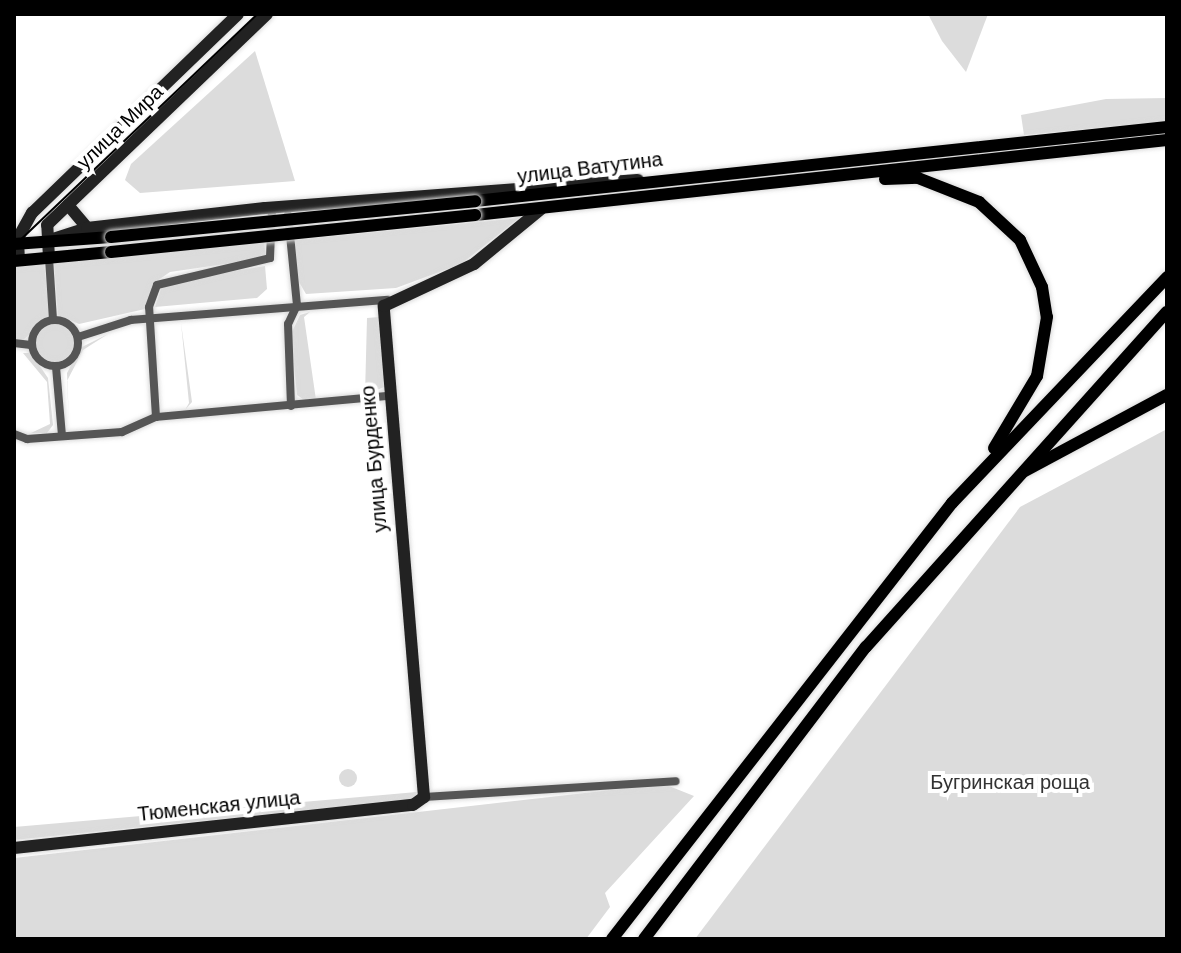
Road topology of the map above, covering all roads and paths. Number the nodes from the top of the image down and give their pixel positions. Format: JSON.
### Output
{"nodes":[{"id":1,"x":238,"y":14,"type":"edge"},
{"id":2,"x":265,"y":15,"type":"edge"},
{"id":3,"x":1167,"y":127,"type":"edge"},
{"id":4,"x":1167,"y":140,"type":"edge"},
{"id":5,"x":841,"y":177,"type":"junction"},
{"id":6,"x":649,"y":180,"type":"junction"},
{"id":7,"x":68,"y":205,"type":"junction"},
{"id":8,"x":287,"y":206,"type":"junction"},
{"id":9,"x":272,"y":208,"type":"junction"},
{"id":10,"x":541,"y":209,"type":"junction"},
{"id":11,"x":87,"y":228,"type":"junction"},
{"id":12,"x":47,"y":241,"type":"junction"},
{"id":13,"x":15,"y":244,"type":"edge"},
{"id":14,"x":49,"y":258,"type":"junction"},
{"id":15,"x":17,"y":261,"type":"edge"},
{"id":16,"x":1167,"y":277,"type":"edge"},
{"id":17,"x":387,"y":300,"type":"junction"},
{"id":18,"x":297,"y":305,"type":"junction"},
{"id":19,"x":1167,"y":312,"type":"edge"},
{"id":20,"x":150,"y":318,"type":"junction"},
{"id":21,"x":53,"y":320,"type":"junction"},
{"id":22,"x":78,"y":337,"type":"junction"},
{"id":23,"x":14,"y":343,"type":"edge"},
{"id":24,"x":31,"y":345,"type":"junction"},
{"id":25,"x":56,"y":367,"type":"junction"},
{"id":26,"x":1167,"y":395,"type":"edge"},
{"id":27,"x":388,"y":396,"type":"junction"},
{"id":28,"x":291,"y":406,"type":"junction"},
{"id":29,"x":156,"y":417,"type":"junction"},
{"id":30,"x":14,"y":434,"type":"edge"},
{"id":31,"x":62,"y":436,"type":"junction"},
{"id":32,"x":974,"y":477,"type":"junction"},
{"id":33,"x":1003,"y":487,"type":"junction"},
{"id":34,"x":675,"y":781,"type":"dead end"},
{"id":35,"x":424,"y":797,"type":"junction"},
{"id":36,"x":14,"y":848,"type":"edge"},
{"id":37,"x":612,"y":939,"type":"edge"},
{"id":38,"x":644,"y":939,"type":"edge"}],
"edges":[{"from":1,"to":13,"type":"street","name":"улица Мира"},
{"from":2,"to":7,"type":"street","name":"улица Мира"},
{"from":3,"to":6,"type":"main road","name":"улица Ватутина"},
{"from":4,"to":5,"type":"main road","name":"улица Ватутина"},
{"from":5,"to":10,"type":"main road","name":"улица Ватутина"},
{"from":5,"to":32,"type":"main road"},
{"from":6,"to":8,"type":"street"},
{"from":6,"to":12,"type":"main road","name":"улица Ватутина","bridge":true},
{"from":7,"to":11,"type":"street"},
{"from":7,"to":12,"type":"street","name":"улица Мира"},
{"from":8,"to":9,"type":"street"},
{"from":8,"to":18,"type":"street"},
{"from":9,"to":11,"type":"street"},
{"from":9,"to":20,"type":"street"},
{"from":10,"to":14,"type":"main road","name":"улица Ватутина","bridge":true},
{"from":10,"to":17,"type":"street"},
{"from":11,"to":12,"type":"street"},
{"from":12,"to":13,"type":"main road","name":"улица Ватутина"},
{"from":12,"to":14,"type":"street"},
{"from":13,"to":15,"type":"street"},
{"from":14,"to":15,"type":"main road"},
{"from":14,"to":21,"type":"street"},
{"from":16,"to":32,"type":"main road"},
{"from":17,"to":18,"type":"street"},
{"from":17,"to":27,"type":"street","name":"улица Бурденко"},
{"from":18,"to":20,"type":"street"},
{"from":18,"to":28,"type":"street"},
{"from":19,"to":33,"type":"main road"},
{"from":20,"to":22,"type":"street"},
{"from":20,"to":29,"type":"street"},
{"from":21,"to":22,"type":"street"},
{"from":21,"to":24,"type":"street"},
{"from":22,"to":25,"type":"street"},
{"from":23,"to":24,"type":"street"},
{"from":24,"to":25,"type":"street"},
{"from":25,"to":31,"type":"street"},
{"from":26,"to":33,"type":"main road"},
{"from":27,"to":28,"type":"street"},
{"from":27,"to":35,"type":"street","name":"улица Бурденко"},
{"from":28,"to":29,"type":"street"},
{"from":29,"to":31,"type":"street"},
{"from":30,"to":31,"type":"street"},
{"from":32,"to":37,"type":"main road"},
{"from":33,"to":38,"type":"main road"},
{"from":34,"to":35,"type":"street"},
{"from":35,"to":36,"type":"street","name":"Тюменская улица"}]}
